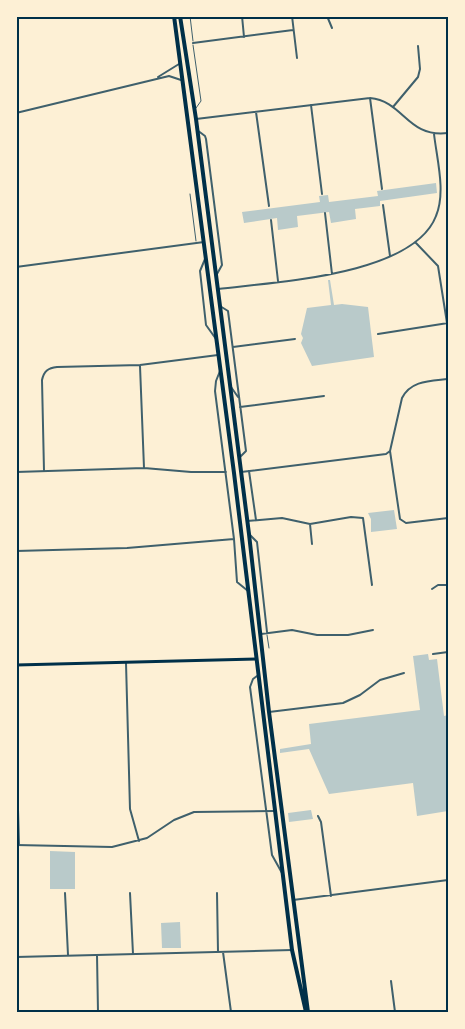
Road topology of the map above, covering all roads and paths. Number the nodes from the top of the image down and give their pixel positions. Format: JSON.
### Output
{"nodes":[{"id":1,"x":174,"y":16,"type":"edge"},
{"id":2,"x":180,"y":16,"type":"edge"},
{"id":3,"x":190,"y":16,"type":"edge"},
{"id":4,"x":242,"y":16,"type":"edge"},
{"id":5,"x":292,"y":16,"type":"edge"},
{"id":6,"x":327,"y":16,"type":"edge"},
{"id":7,"x":332,"y":28,"type":"dead end"},
{"id":8,"x":293,"y":30,"type":"junction"},
{"id":9,"x":244,"y":36,"type":"junction"},
{"id":10,"x":193,"y":43,"type":"junction"},
{"id":11,"x":418,"y":46,"type":"dead end"},
{"id":12,"x":297,"y":58,"type":"dead end"},
{"id":13,"x":180,"y":61,"type":"junction"},
{"id":14,"x":156,"y":79,"type":"junction"},
{"id":15,"x":183,"y":82,"type":"junction"},
{"id":16,"x":369,"y":98,"type":"junction"},
{"id":17,"x":311,"y":105,"type":"junction"},
{"id":18,"x":393,"y":107,"type":"junction"},
{"id":19,"x":194,"y":110,"type":"junction"},
{"id":20,"x":256,"y":112,"type":"junction"},
{"id":21,"x":16,"y":113,"type":"edge"},
{"id":22,"x":196,"y":119,"type":"junction"},
{"id":23,"x":188,"y":120,"type":"junction"},
{"id":24,"x":197,"y":130,"type":"junction"},
{"id":25,"x":448,"y":133,"type":"edge"},
{"id":26,"x":434,"y":134,"type":"junction"},
{"id":27,"x":203,"y":181,"type":"junction"},
{"id":28,"x":196,"y":187,"type":"junction"},
{"id":29,"x":382,"y":189,"type":"dead end"},
{"id":30,"x":190,"y":194,"type":"dead end"},
{"id":31,"x":322,"y":194,"type":"dead end"},
{"id":32,"x":383,"y":204,"type":"dead end"},
{"id":33,"x":269,"y":206,"type":"dead end"},
{"id":34,"x":325,"y":213,"type":"dead end"},
{"id":35,"x":271,"y":220,"type":"dead end"},
{"id":36,"x":211,"y":240,"type":"junction"},
{"id":37,"x":204,"y":242,"type":"junction"},
{"id":38,"x":196,"y":243,"type":"junction"},
{"id":39,"x":416,"y":243,"type":"junction"},
{"id":40,"x":390,"y":256,"type":"junction"},
{"id":41,"x":206,"y":258,"type":"junction"},
{"id":42,"x":16,"y":267,"type":"edge"},
{"id":43,"x":332,"y":274,"type":"junction"},
{"id":44,"x":216,"y":275,"type":"junction"},
{"id":45,"x":278,"y":281,"type":"junction"},
{"id":46,"x":218,"y":289,"type":"junction"},
{"id":47,"x":210,"y":290,"type":"junction"},
{"id":48,"x":220,"y":306,"type":"junction"},
{"id":49,"x":448,"y":323,"type":"edge"},
{"id":50,"x":378,"y":334,"type":"dead end"},
{"id":51,"x":216,"y":339,"type":"junction"},
{"id":52,"x":296,"y":339,"type":"dead end"},
{"id":53,"x":232,"y":347,"type":"junction"},
{"id":54,"x":218,"y":355,"type":"junction"},
{"id":55,"x":140,"y":365,"type":"junction"},
{"id":56,"x":220,"y":371,"type":"junction"},
{"id":57,"x":448,"y":379,"type":"edge"},
{"id":58,"x":230,"y":384,"type":"junction"},
{"id":59,"x":324,"y":396,"type":"dead end"},
{"id":60,"x":239,"y":397,"type":"junction"},
{"id":61,"x":240,"y":407,"type":"junction"},
{"id":62,"x":390,"y":451,"type":"junction"},
{"id":63,"x":239,"y":458,"type":"junction"},
{"id":64,"x":144,"y":468,"type":"junction"},
{"id":65,"x":44,"y":471,"type":"junction"},
{"id":66,"x":249,"y":471,"type":"junction"},
{"id":67,"x":16,"y":472,"type":"edge"},
{"id":68,"x":226,"y":472,"type":"junction"},
{"id":69,"x":241,"y":472,"type":"junction"},
{"id":70,"x":234,"y":473,"type":"junction"},
{"id":71,"x":448,"y":518,"type":"edge"},
{"id":72,"x":256,"y":520,"type":"junction"},
{"id":73,"x":248,"y":521,"type":"junction"},
{"id":74,"x":310,"y":524,"type":"junction"},
{"id":75,"x":249,"y":534,"type":"junction"},
{"id":76,"x":234,"y":539,"type":"junction"},
{"id":77,"x":312,"y":544,"type":"dead end"},
{"id":78,"x":16,"y":551,"type":"edge"},
{"id":79,"x":372,"y":585,"type":"dead end"},
{"id":80,"x":448,"y":585,"type":"edge"},
{"id":81,"x":255,"y":587,"type":"junction"},
{"id":82,"x":432,"y":589,"type":"dead end"},
{"id":83,"x":248,"y":591,"type":"junction"},
{"id":84,"x":373,"y":630,"type":"dead end"},
{"id":85,"x":267,"y":633,"type":"junction"},
{"id":86,"x":260,"y":634,"type":"junction"},
{"id":87,"x":268,"y":648,"type":"dead end"},
{"id":88,"x":448,"y":652,"type":"edge"},
{"id":89,"x":433,"y":654,"type":"dead end"},
{"id":90,"x":263,"y":658,"type":"junction"},
{"id":91,"x":256,"y":659,"type":"junction"},
{"id":92,"x":126,"y":663,"type":"junction"},
{"id":93,"x":16,"y":665,"type":"edge"},
{"id":94,"x":404,"y":673,"type":"dead end"},
{"id":95,"x":257,"y":676,"type":"junction"},
{"id":96,"x":269,"y":712,"type":"junction"},
{"id":97,"x":16,"y":738,"type":"edge"},
{"id":98,"x":274,"y":810,"type":"junction"},
{"id":99,"x":266,"y":811,"type":"junction"},
{"id":100,"x":318,"y":816,"type":"dead end"},
{"id":101,"x":139,"y":841,"type":"junction"},
{"id":102,"x":18,"y":845,"type":"edge"},
{"id":103,"x":282,"y":873,"type":"junction"},
{"id":104,"x":448,"y":880,"type":"edge"},
{"id":105,"x":65,"y":893,"type":"dead end"},
{"id":106,"x":130,"y":893,"type":"dead end"},
{"id":107,"x":217,"y":893,"type":"dead end"},
{"id":108,"x":331,"y":896,"type":"junction"},
{"id":109,"x":293,"y":900,"type":"junction"},
{"id":110,"x":286,"y":901,"type":"junction"},
{"id":111,"x":292,"y":950,"type":"junction"},
{"id":112,"x":299,"y":950,"type":"junction"},
{"id":113,"x":218,"y":952,"type":"junction"},
{"id":114,"x":223,"y":952,"type":"junction"},
{"id":115,"x":133,"y":954,"type":"junction"},
{"id":116,"x":68,"y":955,"type":"junction"},
{"id":117,"x":97,"y":955,"type":"junction"},
{"id":118,"x":16,"y":957,"type":"edge"},
{"id":119,"x":390,"y":981,"type":"dead end"},
{"id":120,"x":98,"y":1012,"type":"edge"},
{"id":121,"x":231,"y":1012,"type":"edge"},
{"id":122,"x":307,"y":1012,"type":"edge"},
{"id":123,"x":395,"y":1012,"type":"edge"}],
"edges":[{"from":1,"to":13,"type":"main road"},
{"from":2,"to":19,"type":"main road"},
{"from":3,"to":10,"type":"lane"},
{"from":4,"to":9,"type":"street"},
{"from":5,"to":8,"type":"street"},
{"from":6,"to":7,"type":"street"},
{"from":8,"to":9,"type":"street"},
{"from":8,"to":12,"type":"street"},
{"from":9,"to":10,"type":"street"},
{"from":10,"to":19,"type":"lane"},
{"from":11,"to":18,"type":"street"},
{"from":13,"to":14,"type":"street"},
{"from":13,"to":15,"type":"main road"},
{"from":14,"to":15,"type":"street"},
{"from":14,"to":21,"type":"street"},
{"from":15,"to":23,"type":"main road"},
{"from":16,"to":17,"type":"street"},
{"from":16,"to":18,"type":"street"},
{"from":16,"to":29,"type":"street"},
{"from":17,"to":20,"type":"street"},
{"from":17,"to":31,"type":"street"},
{"from":18,"to":26,"type":"street"},
{"from":19,"to":22,"type":"main road"},
{"from":20,"to":22,"type":"street"},
{"from":20,"to":33,"type":"street"},
{"from":22,"to":23,"type":"main road"},
{"from":22,"to":24,"type":"main road"},
{"from":23,"to":28,"type":"main road"},
{"from":24,"to":27,"type":"main road"},
{"from":24,"to":44,"type":"street"},
{"from":25,"to":26,"type":"street"},
{"from":26,"to":39,"type":"street"},
{"from":27,"to":28,"type":"main road"},
{"from":27,"to":36,"type":"main road"},
{"from":28,"to":37,"type":"main road"},
{"from":30,"to":38,"type":"lane"},
{"from":32,"to":40,"type":"street"},
{"from":34,"to":43,"type":"street"},
{"from":35,"to":45,"type":"street"},
{"from":36,"to":37,"type":"main road"},
{"from":36,"to":44,"type":"main road"},
{"from":37,"to":38,"type":"street"},
{"from":37,"to":41,"type":"main road"},
{"from":38,"to":42,"type":"street"},
{"from":39,"to":40,"type":"street"},
{"from":39,"to":49,"type":"street"},
{"from":40,"to":43,"type":"street"},
{"from":41,"to":47,"type":"main road"},
{"from":41,"to":51,"type":"street"},
{"from":43,"to":45,"type":"street"},
{"from":44,"to":46,"type":"main road"},
{"from":45,"to":46,"type":"street"},
{"from":46,"to":47,"type":"main road"},
{"from":46,"to":48,"type":"main road"},
{"from":47,"to":51,"type":"main road"},
{"from":48,"to":53,"type":"street"},
{"from":48,"to":58,"type":"main road"},
{"from":49,"to":50,"type":"street"},
{"from":51,"to":54,"type":"main road"},
{"from":52,"to":53,"type":"street"},
{"from":53,"to":60,"type":"street"},
{"from":54,"to":55,"type":"street"},
{"from":54,"to":56,"type":"main road"},
{"from":55,"to":64,"type":"street"},
{"from":55,"to":65,"type":"street"},
{"from":56,"to":68,"type":"street"},
{"from":56,"to":70,"type":"main road"},
{"from":57,"to":62,"type":"street"},
{"from":58,"to":60,"type":"street"},
{"from":58,"to":63,"type":"main road"},
{"from":59,"to":61,"type":"street"},
{"from":60,"to":61,"type":"street"},
{"from":61,"to":63,"type":"street"},
{"from":62,"to":66,"type":"street"},
{"from":62,"to":71,"type":"street"},
{"from":63,"to":69,"type":"main road"},
{"from":64,"to":65,"type":"street"},
{"from":64,"to":68,"type":"street"},
{"from":65,"to":67,"type":"street"},
{"from":66,"to":69,"type":"street"},
{"from":66,"to":72,"type":"street"},
{"from":68,"to":76,"type":"street"},
{"from":69,"to":70,"type":"main road"},
{"from":69,"to":73,"type":"main road"},
{"from":70,"to":83,"type":"main road"},
{"from":72,"to":73,"type":"street"},
{"from":72,"to":74,"type":"street"},
{"from":73,"to":75,"type":"main road"},
{"from":74,"to":77,"type":"street"},
{"from":74,"to":79,"type":"street"},
{"from":75,"to":81,"type":"main road"},
{"from":75,"to":85,"type":"street"},
{"from":76,"to":78,"type":"street"},
{"from":76,"to":83,"type":"street"},
{"from":80,"to":82,"type":"street"},
{"from":81,"to":83,"type":"main road"},
{"from":81,"to":86,"type":"main road"},
{"from":83,"to":91,"type":"main road"},
{"from":84,"to":85,"type":"street"},
{"from":85,"to":86,"type":"street"},
{"from":85,"to":87,"type":"lane"},
{"from":86,"to":90,"type":"main road"},
{"from":88,"to":89,"type":"street"},
{"from":90,"to":91,"type":"main road"},
{"from":90,"to":96,"type":"main road"},
{"from":91,"to":92,"type":"main road"},
{"from":91,"to":95,"type":"main road"},
{"from":92,"to":93,"type":"main road"},
{"from":92,"to":101,"type":"street"},
{"from":94,"to":96,"type":"street"},
{"from":95,"to":98,"type":"main road"},
{"from":95,"to":99,"type":"street"},
{"from":96,"to":109,"type":"main road"},
{"from":97,"to":102,"type":"street"},
{"from":98,"to":99,"type":"street"},
{"from":98,"to":103,"type":"main road"},
{"from":99,"to":101,"type":"street"},
{"from":99,"to":103,"type":"street"},
{"from":100,"to":108,"type":"street"},
{"from":101,"to":102,"type":"street"},
{"from":103,"to":110,"type":"main road"},
{"from":104,"to":108,"type":"street"},
{"from":105,"to":116,"type":"street"},
{"from":106,"to":115,"type":"street"},
{"from":107,"to":113,"type":"street"},
{"from":108,"to":109,"type":"street"},
{"from":109,"to":110,"type":"main road"},
{"from":109,"to":112,"type":"main road"},
{"from":110,"to":111,"type":"main road"},
{"from":111,"to":112,"type":"main road"},
{"from":111,"to":114,"type":"street"},
{"from":111,"to":122,"type":"main road"},
{"from":112,"to":122,"type":"main road"},
{"from":113,"to":114,"type":"street"},
{"from":113,"to":115,"type":"street"},
{"from":114,"to":121,"type":"street"},
{"from":115,"to":117,"type":"street"},
{"from":116,"to":117,"type":"street"},
{"from":116,"to":118,"type":"street"},
{"from":117,"to":120,"type":"street"},
{"from":119,"to":123,"type":"street"}]}
